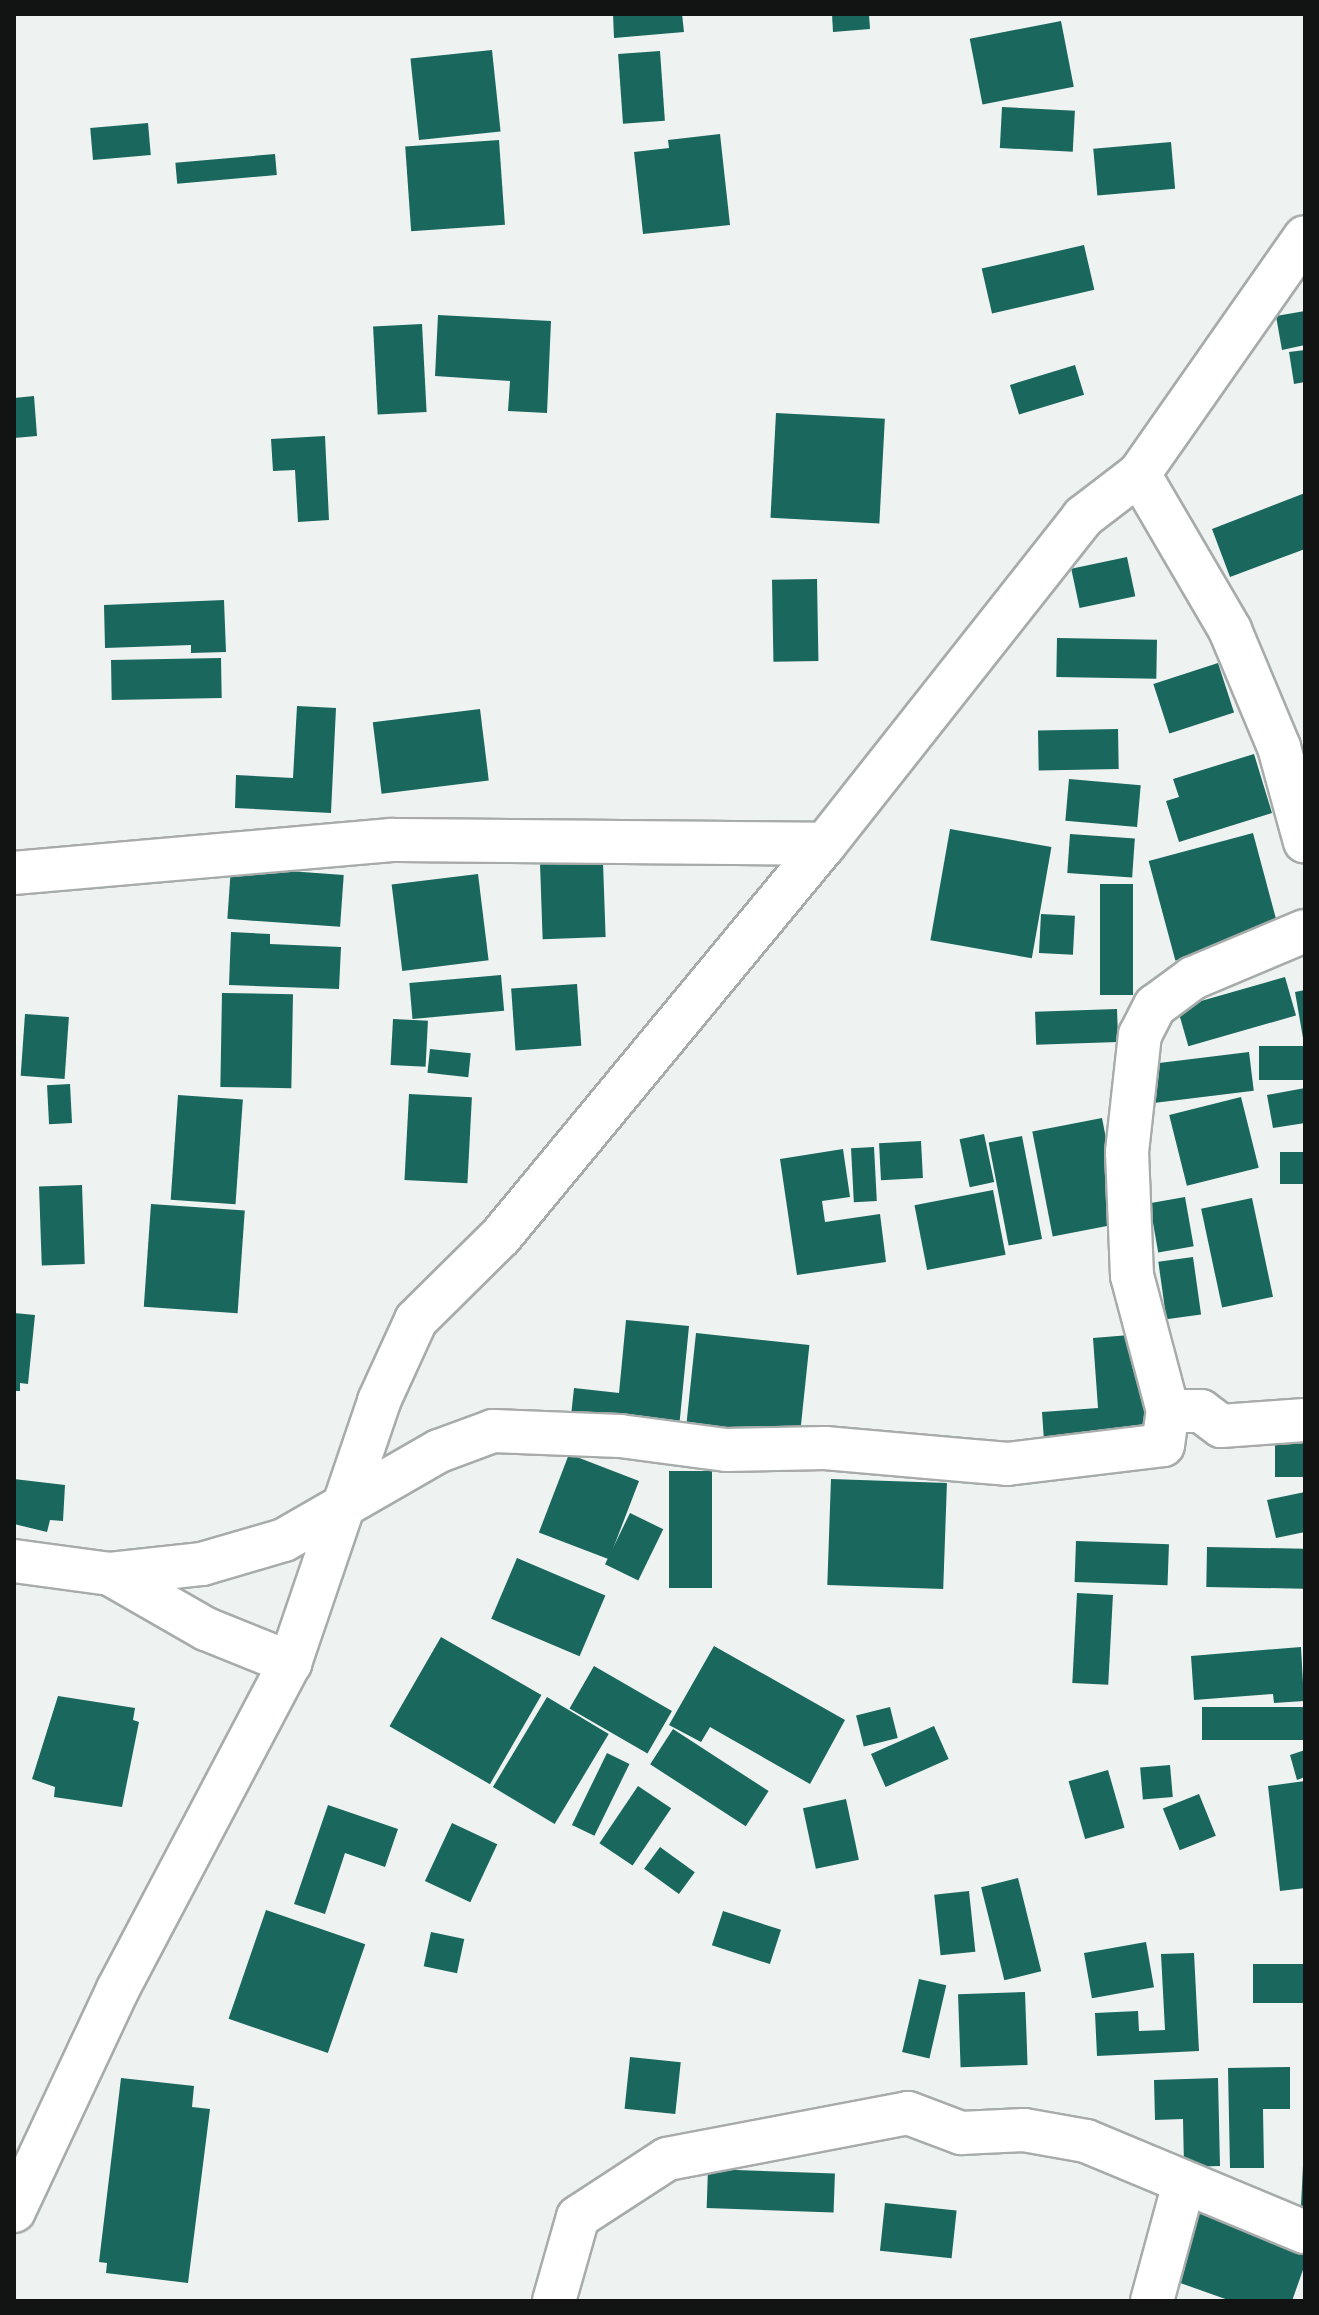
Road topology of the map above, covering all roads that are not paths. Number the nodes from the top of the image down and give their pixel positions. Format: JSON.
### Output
{"nodes":[{"id":1,"x":1305,"y":237,"type":"edge"},
{"id":2,"x":1139,"y":474,"type":"junction"},
{"id":3,"x":1292,"y":739,"type":"edge"},
{"id":4,"x":1305,"y":842,"type":"edge"},
{"id":5,"x":825,"y":844,"type":"junction"},
{"id":6,"x":14,"y":873,"type":"edge"},
{"id":7,"x":1305,"y":931,"type":"edge"},
{"id":8,"x":1168,"y":1411,"type":"junction"},
{"id":9,"x":1305,"y":1420,"type":"edge"},
{"id":10,"x":348,"y":1499,"type":"junction"},
{"id":11,"x":14,"y":1561,"type":"edge"},
{"id":12,"x":110,"y":1574,"type":"junction"},
{"id":13,"x":290,"y":1663,"type":"junction"},
{"id":14,"x":1184,"y":2183,"type":"junction"},
{"id":15,"x":14,"y":2211,"type":"edge"},
{"id":16,"x":1305,"y":2232,"type":"edge"},
{"id":17,"x":554,"y":2301,"type":"edge"},
{"id":18,"x":1152,"y":2301,"type":"edge"}],
"edges":[{"from":1,"to":2,"type":"street"},
{"from":2,"to":3,"type":"street"},
{"from":2,"to":5,"type":"street"},
{"from":3,"to":4,"type":"street"},
{"from":5,"to":6,"type":"street"},
{"from":5,"to":10,"type":"street"},
{"from":7,"to":8,"type":"street"},
{"from":8,"to":9,"type":"street"},
{"from":8,"to":10,"type":"street"},
{"from":10,"to":12,"type":"street"},
{"from":10,"to":13,"type":"street"},
{"from":11,"to":12,"type":"street"},
{"from":12,"to":13,"type":"street"},
{"from":13,"to":15,"type":"street"},
{"from":14,"to":16,"type":"street"},
{"from":14,"to":17,"type":"street"},
{"from":14,"to":18,"type":"street"}]}
